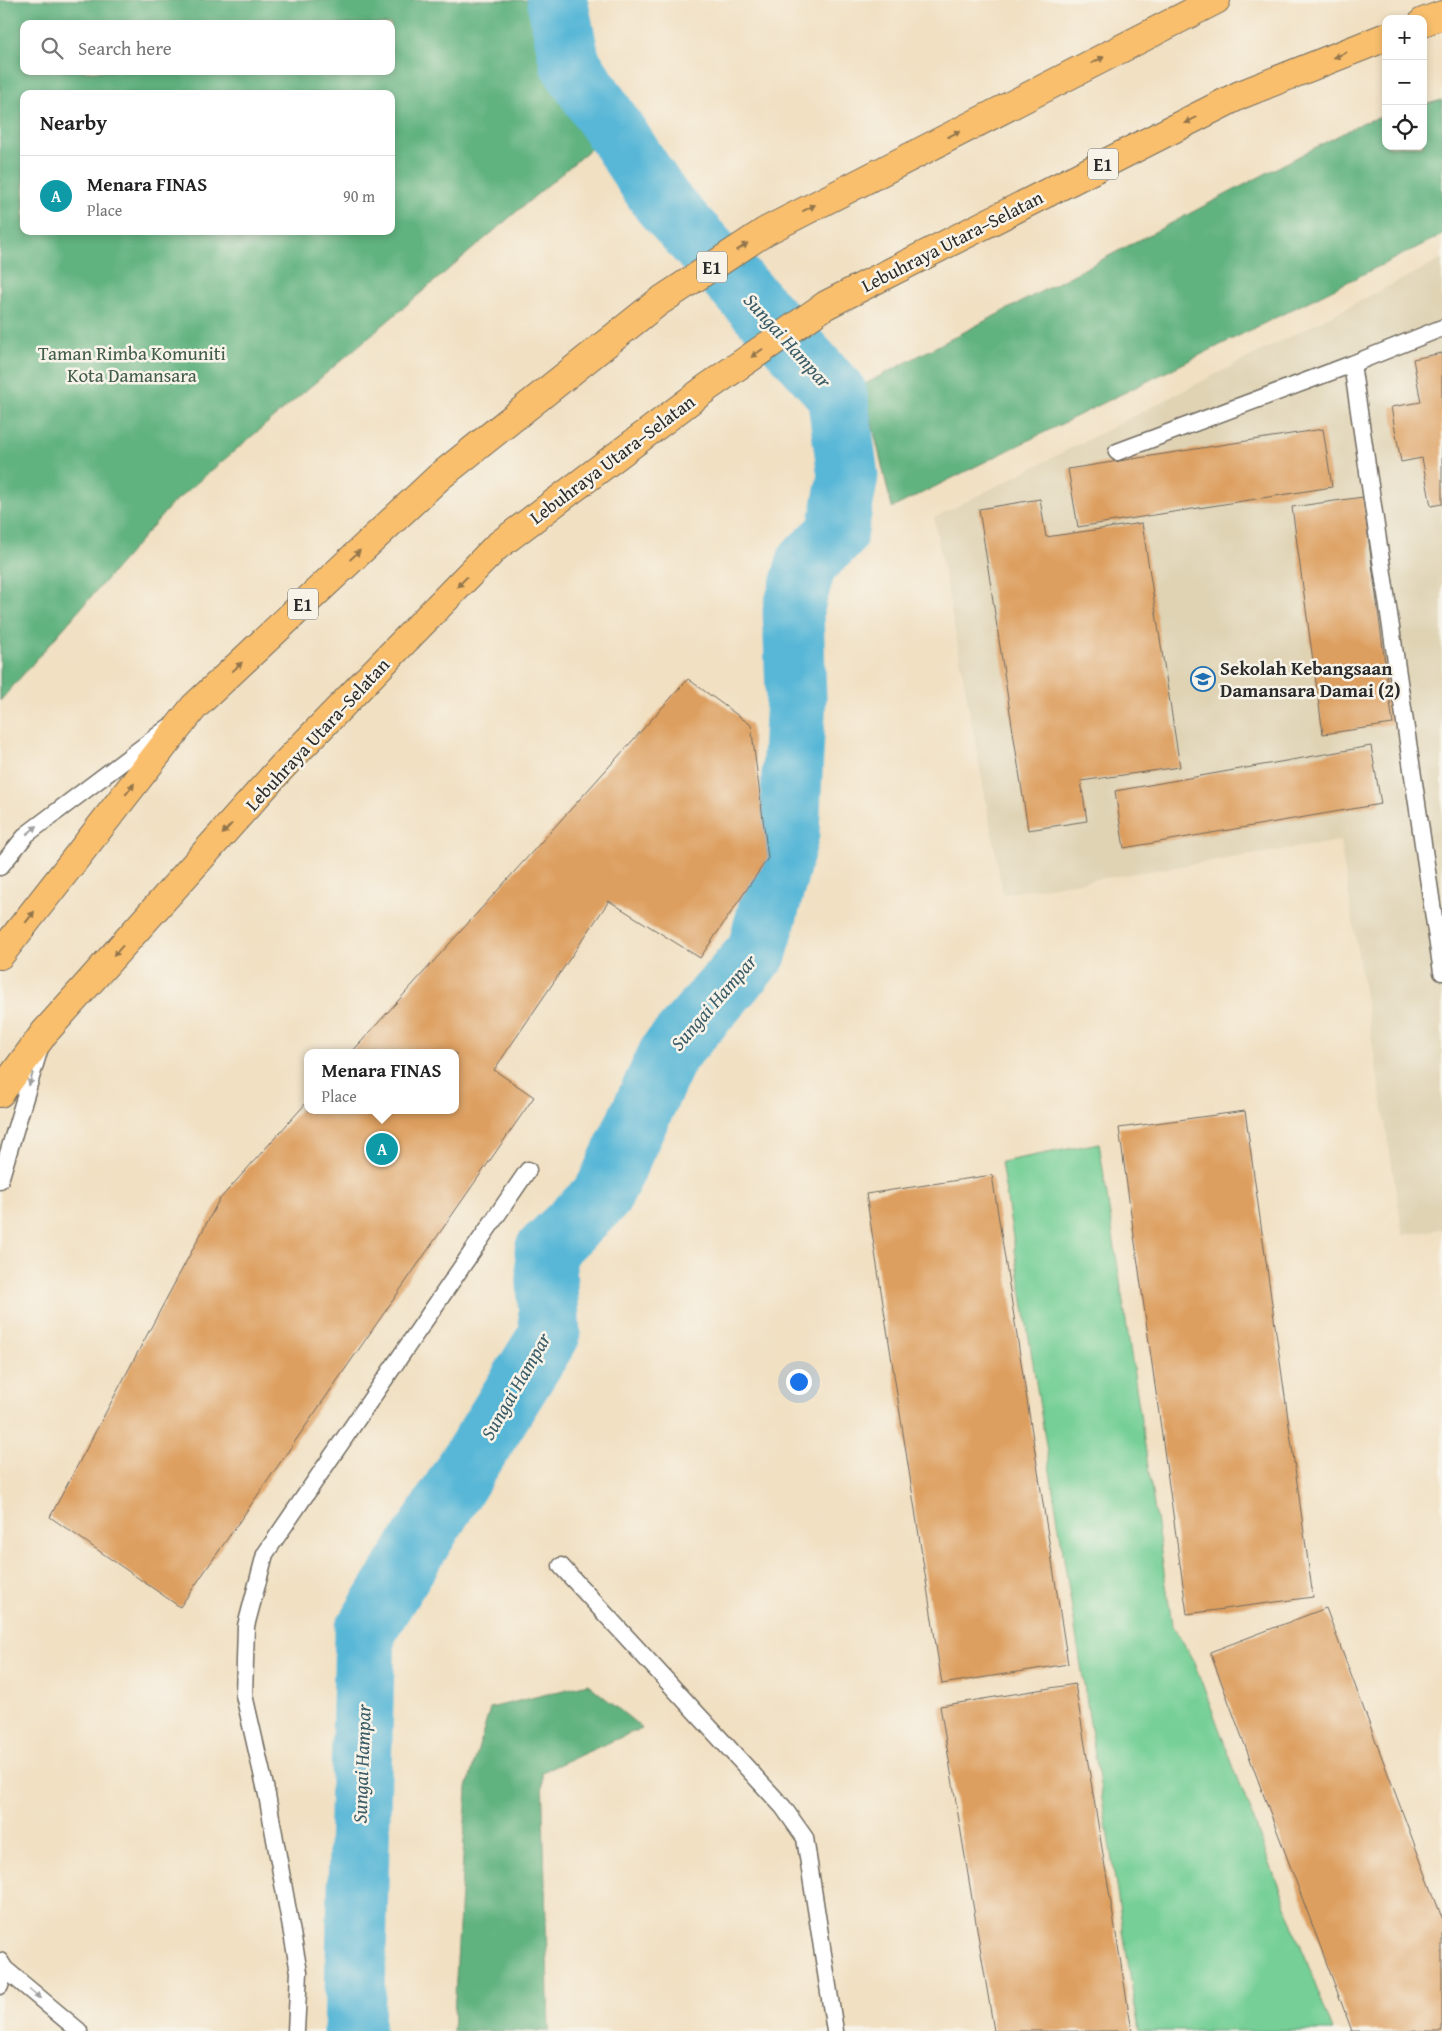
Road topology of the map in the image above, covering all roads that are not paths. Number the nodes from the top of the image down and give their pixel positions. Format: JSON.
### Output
{"nodes":[{"id":1,"x":1216,"y":0,"type":"edge"},
{"id":2,"x":1442,"y":15,"type":"edge"},
{"id":3,"x":1427,"y":21,"type":"edge"},
{"id":4,"x":1382,"y":39,"type":"edge"},
{"id":5,"x":1442,"y":328,"type":"edge"},
{"id":6,"x":1352,"y":364,"type":"junction"},
{"id":7,"x":1118,"y":452,"type":"dead end"},
{"id":8,"x":194,"y":707,"type":"junction"},
{"id":9,"x":0,"y":867,"type":"edge"},
{"id":10,"x":0,"y":955,"type":"edge"},
{"id":11,"x":1442,"y":972,"type":"edge"},
{"id":12,"x":45,"y":1032,"type":"junction"},
{"id":13,"x":0,"y":1093,"type":"edge"},
{"id":14,"x":528,"y":1170,"type":"dead end"},
{"id":15,"x":0,"y":1180,"type":"edge"},
{"id":16,"x":561,"y":1566,"type":"dead end"},
{"id":17,"x":2,"y":1965,"type":"edge"},
{"id":18,"x":0,"y":1986,"type":"edge"},
{"id":19,"x":79,"y":2031,"type":"edge"},
{"id":20,"x":296,"y":2031,"type":"edge"},
{"id":21,"x":835,"y":2031,"type":"edge"}],
"edges":[{"from":8,"to":1,"type":"highway","number":"E1","one_way":true},
{"from":2,"to":3,"type":"highway"},
{"from":4,"to":12,"type":"highway","name":"Lebuhraya Utara–Selatan","number":"E1","one_way":true},
{"from":5,"to":6,"type":"lane"},
{"from":6,"to":7,"type":"lane"},
{"from":6,"to":11,"type":"lane"},
{"from":9,"to":8,"type":"lane","one_way":true},
{"from":10,"to":8,"type":"highway","number":"E1","one_way":true},
{"from":12,"to":13,"type":"highway","name":"Lebuhraya Utara–Selatan","number":"E1"},
{"from":12,"to":15,"type":"lane","one_way":true},
{"from":14,"to":20,"type":"lane"},
{"from":16,"to":21,"type":"lane"},
{"from":17,"to":18,"type":"lane"},
{"from":17,"to":19,"type":"lane","one_way":true}]}
